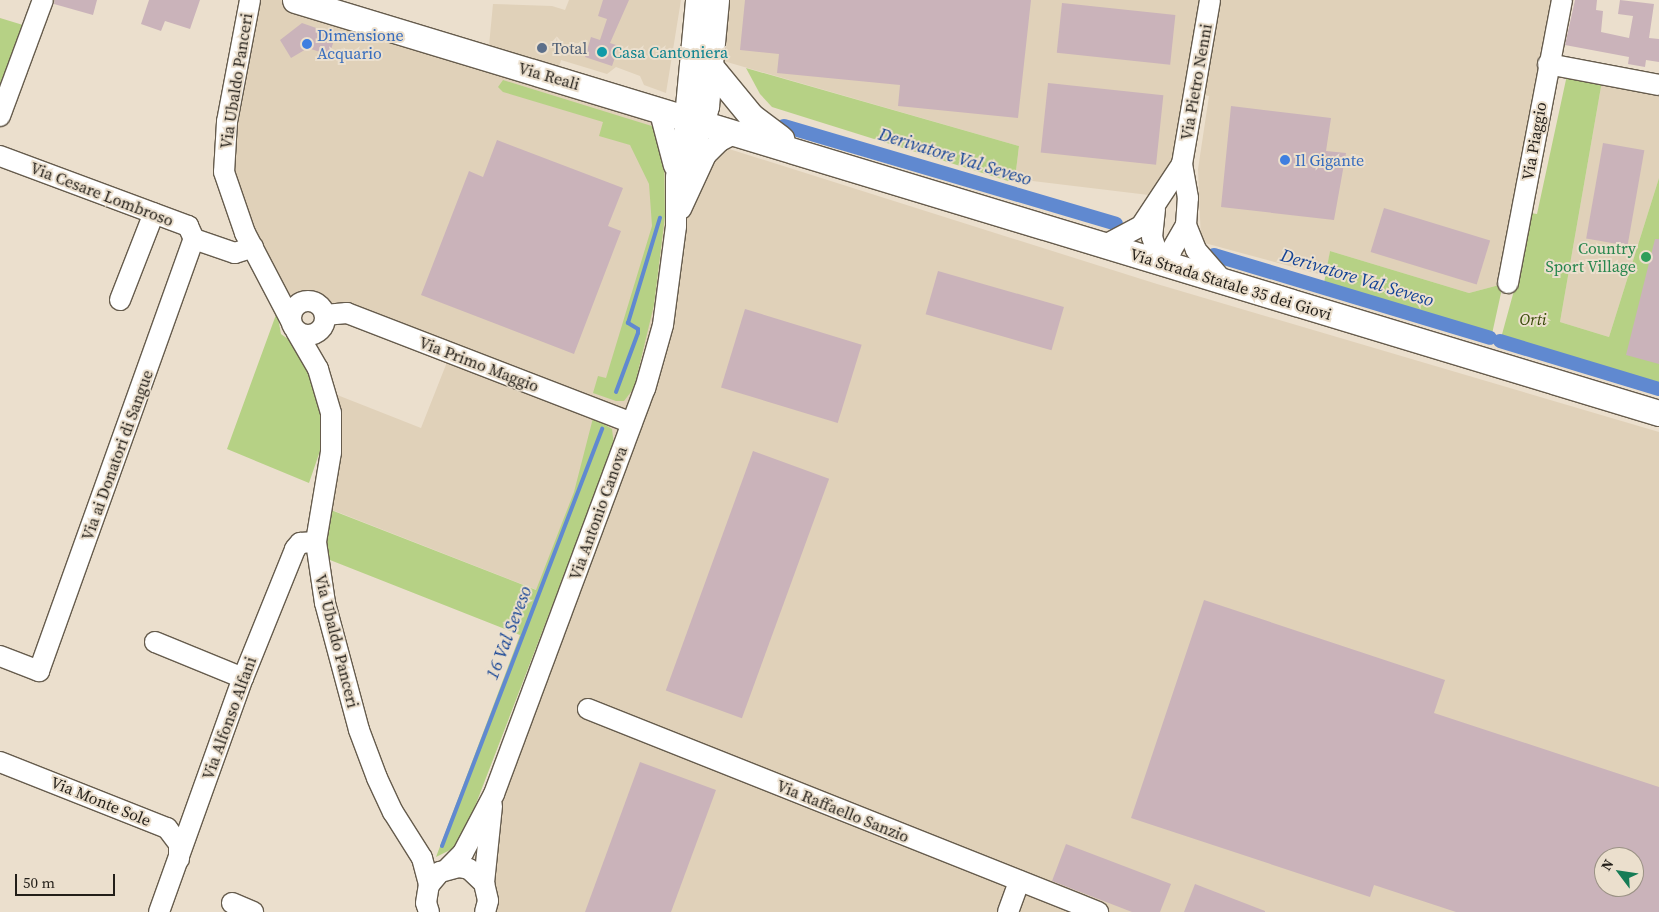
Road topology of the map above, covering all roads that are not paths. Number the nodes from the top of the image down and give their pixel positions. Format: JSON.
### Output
{"nodes":[{"id":1,"x":43,"y":0,"type":"edge"},
{"id":2,"x":250,"y":0,"type":"edge"},
{"id":3,"x":295,"y":0,"type":"edge"},
{"id":4,"x":698,"y":0,"type":"edge"},
{"id":5,"x":716,"y":0,"type":"edge"},
{"id":6,"x":1210,"y":0,"type":"edge"},
{"id":7,"x":1562,"y":0,"type":"edge"},
{"id":8,"x":1548,"y":64,"type":"junction"},
{"id":9,"x":710,"y":66,"type":"junction"},
{"id":10,"x":1659,"y":85,"type":"edge"},
{"id":11,"x":659,"y":109,"type":"junction"},
{"id":12,"x":0,"y":116,"type":"edge"},
{"id":13,"x":694,"y":119,"type":"junction"},
{"id":14,"x":738,"y":132,"type":"junction"},
{"id":15,"x":804,"y":154,"type":"junction"},
{"id":16,"x":0,"y":156,"type":"edge"},
{"id":17,"x":1182,"y":164,"type":"junction"},
{"id":18,"x":681,"y":185,"type":"junction"},
{"id":19,"x":1155,"y":209,"type":"junction"},
{"id":20,"x":154,"y":214,"type":"junction"},
{"id":21,"x":1186,"y":225,"type":"junction"},
{"id":22,"x":194,"y":239,"type":"junction"},
{"id":23,"x":1104,"y":245,"type":"junction"},
{"id":24,"x":253,"y":247,"type":"junction"},
{"id":25,"x":1160,"y":262,"type":"junction"},
{"id":26,"x":1223,"y":281,"type":"junction"},
{"id":27,"x":1508,"y":283,"type":"dead end"},
{"id":28,"x":276,"y":288,"type":"junction"},
{"id":29,"x":120,"y":300,"type":"dead end"},
{"id":30,"x":305,"y":301,"type":"junction"},
{"id":31,"x":325,"y":315,"type":"junction"},
{"id":32,"x":294,"y":326,"type":"junction"},
{"id":33,"x":1659,"y":413,"type":"edge"},
{"id":34,"x":632,"y":423,"type":"junction"},
{"id":35,"x":316,"y":542,"type":"junction"},
{"id":36,"x":155,"y":642,"type":"dead end"},
{"id":37,"x":0,"y":656,"type":"edge"},
{"id":38,"x":243,"y":678,"type":"junction"},
{"id":39,"x":588,"y":709,"type":"dead end"},
{"id":40,"x":0,"y":762,"type":"edge"},
{"id":41,"x":494,"y":794,"type":"junction"},
{"id":42,"x":179,"y":861,"type":"junction"},
{"id":43,"x":448,"y":868,"type":"junction"},
{"id":44,"x":1019,"y":881,"type":"junction"},
{"id":45,"x":484,"y":883,"type":"junction"},
{"id":46,"x":232,"y":903,"type":"dead end"},
{"id":47,"x":427,"y":903,"type":"edge"},
{"id":48,"x":486,"y":911,"type":"edge"},
{"id":49,"x":159,"y":912,"type":"edge"},
{"id":50,"x":254,"y":912,"type":"edge"},
{"id":51,"x":1008,"y":912,"type":"edge"},
{"id":52,"x":1098,"y":912,"type":"edge"}],
"edges":[{"from":1,"to":12,"type":"street"},
{"from":2,"to":24,"type":"street","name":"Via Ubaldo Panceri"},
{"from":3,"to":11,"type":"main road","name":"Via Reali"},
{"from":4,"to":13,"type":"main road"},
{"from":5,"to":9,"type":"main road"},
{"from":6,"to":17,"type":"street","name":"Via Pietro Nenni"},
{"from":7,"to":8,"type":"street","name":"Via Piaggio"},
{"from":8,"to":10,"type":"street"},
{"from":8,"to":27,"type":"street","name":"Via Piaggio"},
{"from":9,"to":13,"type":"main road"},
{"from":9,"to":15,"type":"main road"},
{"from":11,"to":13,"type":"main road","name":"Via Reali"},
{"from":11,"to":18,"type":"street","name":"Via Antonio Canova"},
{"from":13,"to":14,"type":"main road","name":"Via Reali"},
{"from":13,"to":18,"type":"street","name":"Via Antonio Canova"},
{"from":14,"to":15,"type":"main road","name":"Via Reali"},
{"from":14,"to":18,"type":"street"},
{"from":15,"to":23,"type":"main road","name":"Via Strada Statale 35 dei Giovi"},
{"from":16,"to":20,"type":"street","name":"Via Cesare Lombroso"},
{"from":17,"to":19,"type":"street","name":"Via Pietro Nenni"},
{"from":17,"to":21,"type":"street","name":"Via Pietro Nenni"},
{"from":18,"to":34,"type":"street","name":"Via Antonio Canova"},
{"from":19,"to":23,"type":"street","name":"Via Pietro Nenni"},
{"from":19,"to":25,"type":"street","name":"Via Pietro Nenni"},
{"from":20,"to":22,"type":"street","name":"Via Cesare Lombroso"},
{"from":20,"to":29,"type":"street"},
{"from":21,"to":25,"type":"street","name":"Via Pietro Nenni"},
{"from":21,"to":26,"type":"street","name":"Via Pietro Nenni"},
{"from":22,"to":24,"type":"street","name":"Via Cesare Lombroso"},
{"from":22,"to":37,"type":"street","name":"Via ai Donatori di Sangue"},
{"from":23,"to":25,"type":"main road","name":"Via Strada Statale 35 dei Giovi"},
{"from":24,"to":28,"type":"street","name":"Via Ubaldo Panceri"},
{"from":25,"to":26,"type":"main road","name":"Via Strada Statale 35 dei Giovi"},
{"from":26,"to":33,"type":"main road","name":"Via Strada Statale 35 dei Giovi"},
{"from":28,"to":30,"type":"street"},
{"from":28,"to":32,"type":"street","name":"Via Ubaldo Panceri"},
{"from":30,"to":31,"type":"street"},
{"from":30,"to":32,"type":"street"},
{"from":31,"to":32,"type":"street"},
{"from":31,"to":34,"type":"street","name":"Via Primo Maggio"},
{"from":32,"to":35,"type":"street","name":"Via Ubaldo Panceri"},
{"from":34,"to":41,"type":"street","name":"Via Antonio Canova"},
{"from":35,"to":38,"type":"street","name":"Via Alfonso Alfani"},
{"from":35,"to":47,"type":"street","name":"Via Ubaldo Panceri"},
{"from":36,"to":38,"type":"street"},
{"from":38,"to":42,"type":"street","name":"Via Alfonso Alfani"},
{"from":39,"to":44,"type":"street","name":"Via Raffaello Sanzio"},
{"from":40,"to":42,"type":"street","name":"Via Monte Sole"},
{"from":41,"to":43,"type":"street","name":"Via Antonio Canova"},
{"from":41,"to":45,"type":"street","name":"Via Antonio Canova"},
{"from":42,"to":49,"type":"street","name":"Via Alfonso Alfani"},
{"from":43,"to":45,"type":"street"},
{"from":43,"to":47,"type":"street","name":"Via Antonio Canova"},
{"from":44,"to":51,"type":"street"},
{"from":44,"to":52,"type":"street","name":"Via Raffaello Sanzio"},
{"from":45,"to":48,"type":"street","name":"Via Antonio Canova"},
{"from":46,"to":50,"type":"street"}]}
